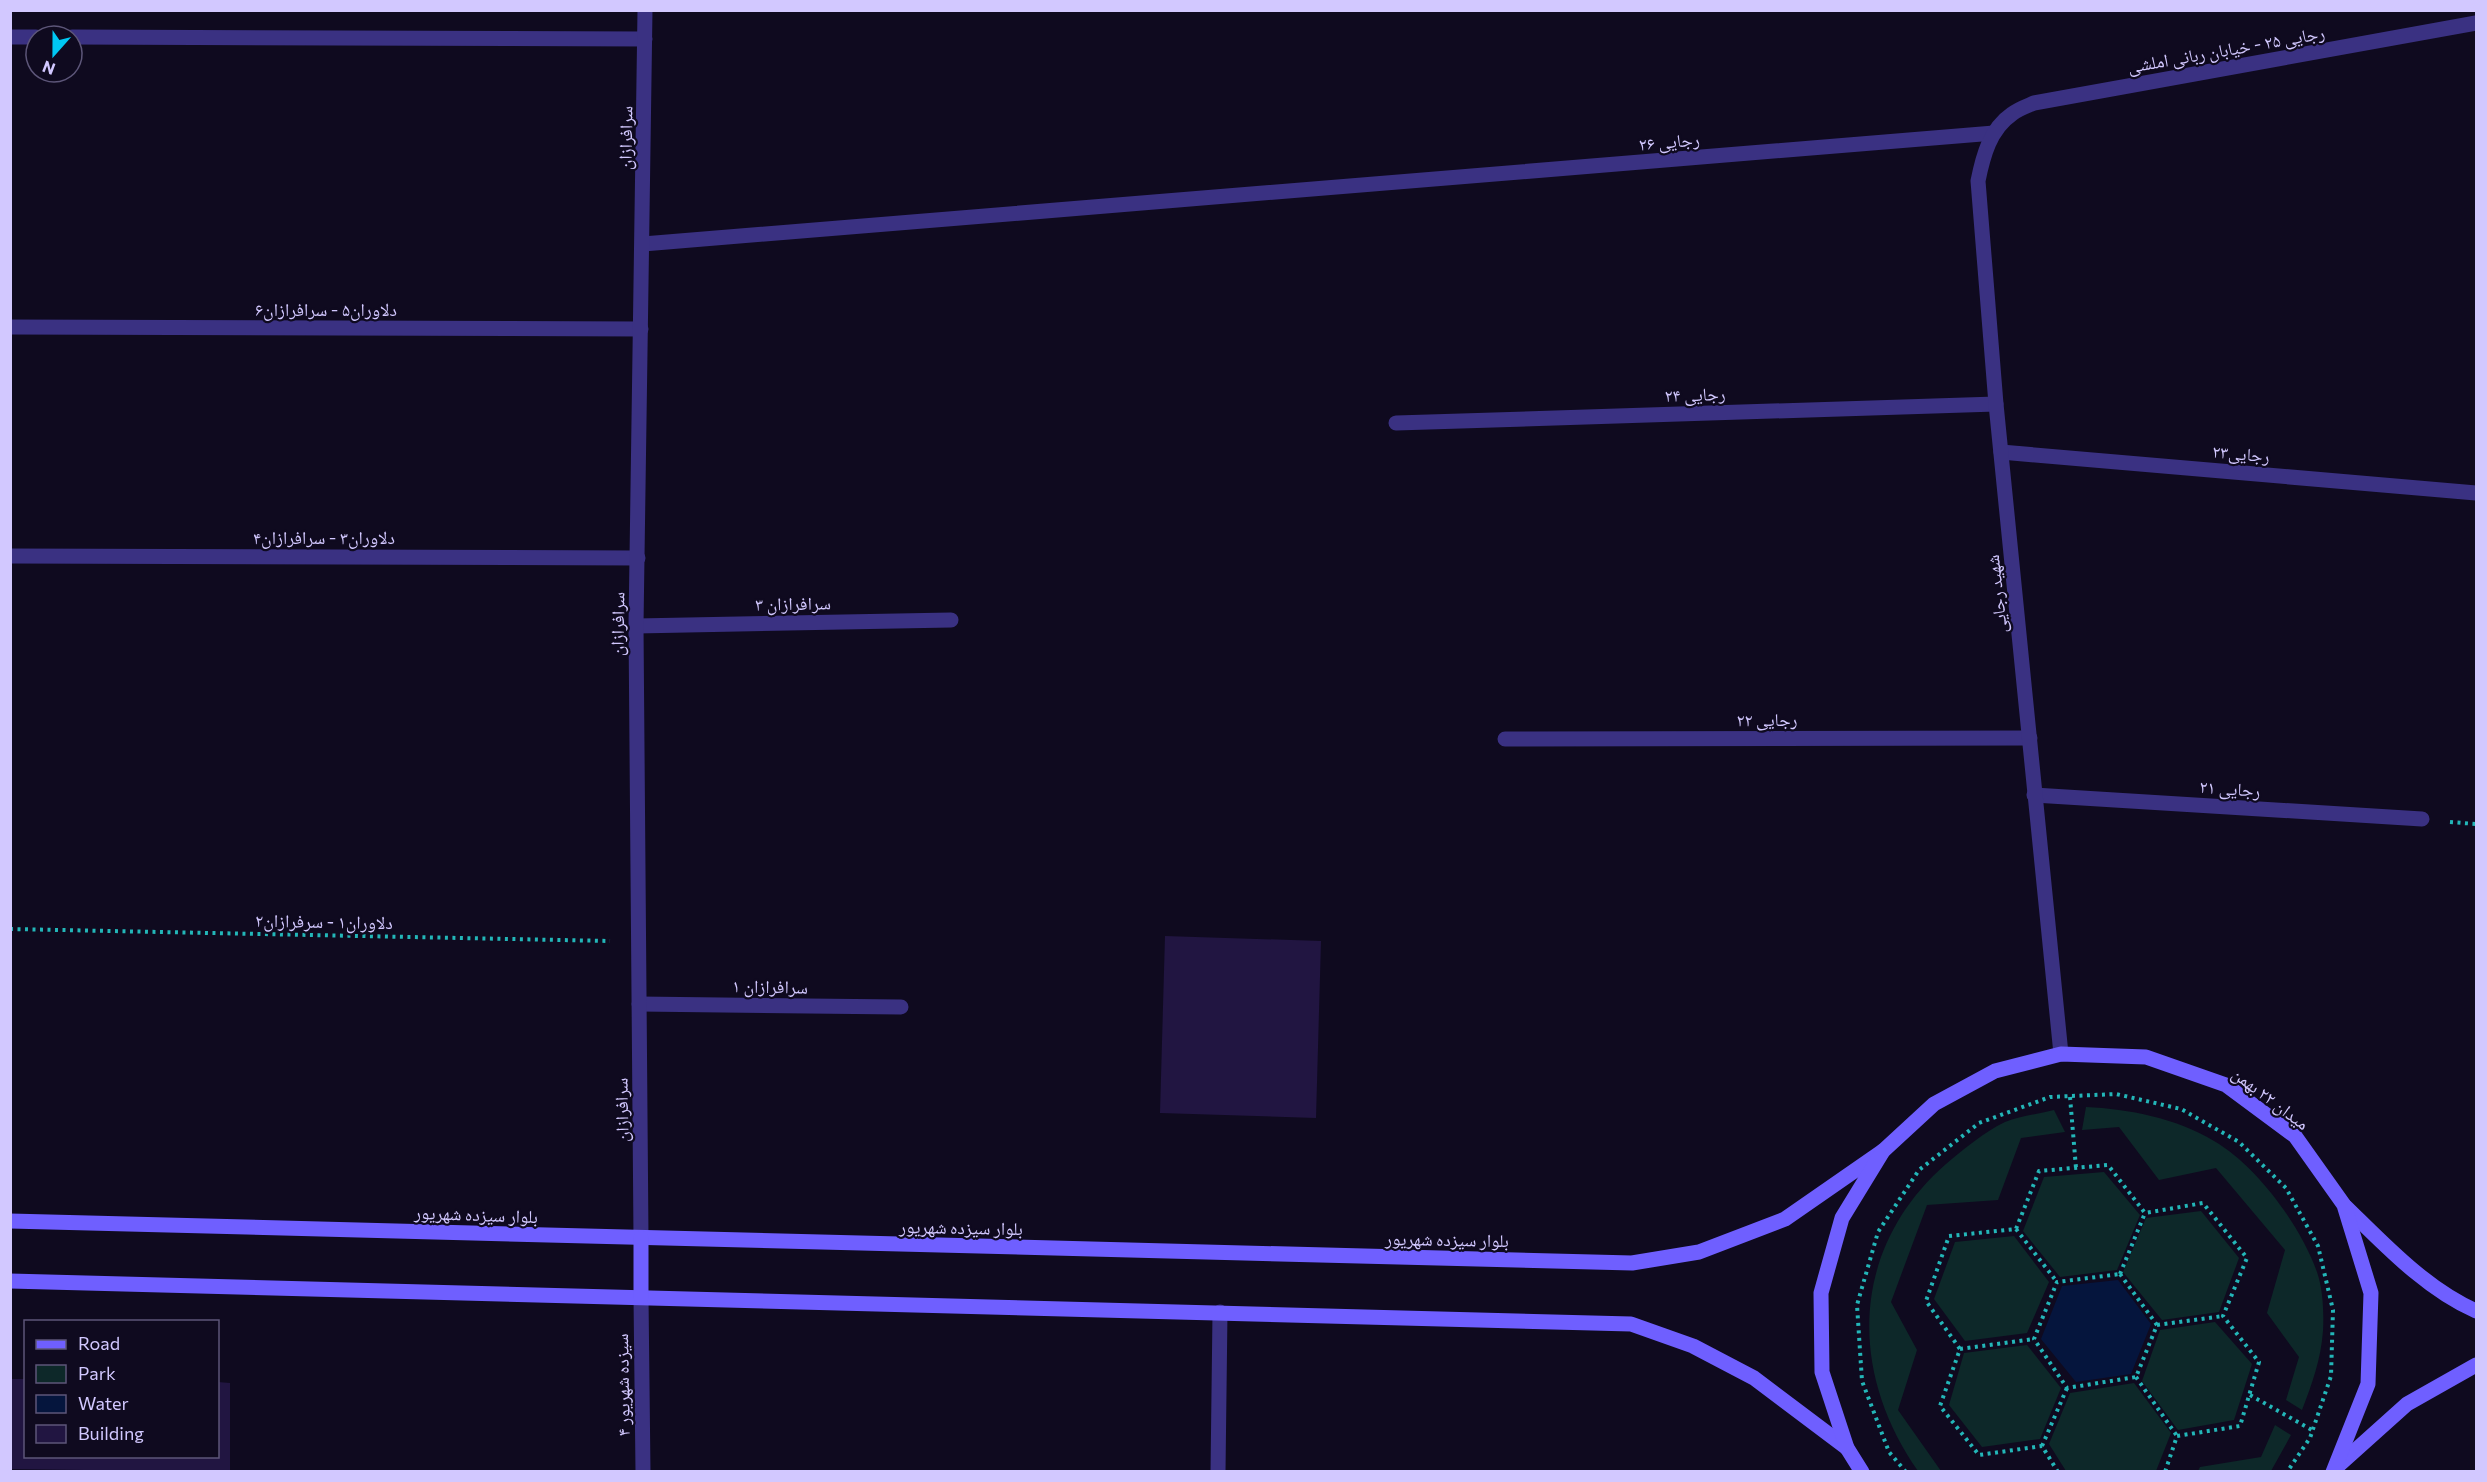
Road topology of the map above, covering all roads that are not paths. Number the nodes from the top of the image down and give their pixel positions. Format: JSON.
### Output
{"nodes":[{"id":1,"x":645,"y":10,"type":"edge"},
{"id":2,"x":2476,"y":23,"type":"edge"},
{"id":3,"x":84,"y":37,"type":"edge"},
{"id":4,"x":645,"y":39,"type":"junction"},
{"id":5,"x":1994,"y":133,"type":"junction"},
{"id":6,"x":643,"y":244,"type":"junction"},
{"id":7,"x":10,"y":327,"type":"edge"},
{"id":8,"x":641,"y":329,"type":"junction"},
{"id":9,"x":1996,"y":404,"type":"junction"},
{"id":10,"x":1396,"y":423,"type":"dead end"},
{"id":11,"x":2001,"y":452,"type":"junction"},
{"id":12,"x":2476,"y":493,"type":"edge"},
{"id":13,"x":10,"y":556,"type":"edge"},
{"id":14,"x":638,"y":558,"type":"junction"},
{"id":15,"x":951,"y":620,"type":"dead end"},
{"id":16,"x":636,"y":626,"type":"junction"},
{"id":17,"x":2030,"y":738,"type":"junction"},
{"id":18,"x":1505,"y":739,"type":"dead end"},
{"id":19,"x":2034,"y":795,"type":"junction"},
{"id":20,"x":2422,"y":819,"type":"dead end"},
{"id":21,"x":639,"y":1004,"type":"junction"},
{"id":22,"x":901,"y":1007,"type":"dead end"},
{"id":23,"x":2061,"y":1054,"type":"junction"},
{"id":24,"x":1883,"y":1150,"type":"junction"},
{"id":25,"x":2344,"y":1206,"type":"junction"},
{"id":26,"x":10,"y":1221,"type":"edge"},
{"id":27,"x":641,"y":1238,"type":"junction"},
{"id":28,"x":10,"y":1281,"type":"edge"},
{"id":29,"x":641,"y":1297,"type":"junction"},
{"id":30,"x":2476,"y":1311,"type":"edge"},
{"id":31,"x":1220,"y":1312,"type":"junction"},
{"id":32,"x":2476,"y":1365,"type":"edge"},
{"id":33,"x":1847,"y":1448,"type":"junction"},
{"id":34,"x":2334,"y":1470,"type":"edge"},
{"id":35,"x":643,"y":1472,"type":"edge"},
{"id":36,"x":1218,"y":1472,"type":"edge"},
{"id":37,"x":1862,"y":1472,"type":"edge"}],
"edges":[{"from":1,"to":4,"type":"street","name":"سرافرازان"},
{"from":2,"to":5,"type":"street","name":"رجایی ۲۵ - خیابان ربانی املشی"},
{"from":3,"to":4,"type":"street"},
{"from":4,"to":6,"type":"street","name":"سرافرازان"},
{"from":5,"to":6,"type":"street","name":"رجایی ۲۶"},
{"from":5,"to":9,"type":"street","name":"شهید رجایی"},
{"from":6,"to":8,"type":"street","name":"سرافرازان"},
{"from":7,"to":8,"type":"street","name":"دلاوران۵ - سرافرازان۶"},
{"from":8,"to":14,"type":"street","name":"سرافرازان"},
{"from":9,"to":10,"type":"street","name":"رجایی ۲۴"},
{"from":9,"to":11,"type":"street","name":"شهید رجایی"},
{"from":11,"to":12,"type":"street","name":"رجایی۲۳"},
{"from":11,"to":17,"type":"street","name":"شهید رجایی"},
{"from":13,"to":14,"type":"street","name":"دلاوران۳ - سرافرازان۴"},
{"from":14,"to":16,"type":"street","name":"سرافرازان"},
{"from":15,"to":16,"type":"street","name":"سرافرازان ۳"},
{"from":16,"to":21,"type":"street","name":"سرافرازان"},
{"from":17,"to":18,"type":"street","name":"رجایی ۲۲"},
{"from":17,"to":19,"type":"street","name":"شهید رجایی"},
{"from":19,"to":20,"type":"street","name":"رجایی ۲۱"},
{"from":19,"to":23,"type":"street","name":"شهید رجایی"},
{"from":21,"to":22,"type":"street","name":"سرافرازان ۱"},
{"from":21,"to":27,"type":"street","name":"سرافرازان"},
{"from":23,"to":24,"type":"main road","name":"میدان ۲۲ بهمن"},
{"from":23,"to":25,"type":"main road","name":"میدان ۲۲ بهمن"},
{"from":24,"to":27,"type":"main road","name":"بلوار سیزده شهریور"},
{"from":24,"to":33,"type":"main road","name":"میدان ۲۲ بهمن"},
{"from":25,"to":30,"type":"main road"},
{"from":25,"to":34,"type":"main road","name":"میدان ۲۲ بهمن"},
{"from":26,"to":27,"type":"main road","name":"بلوار سیزده شهریور"},
{"from":27,"to":29,"type":"main road"},
{"from":28,"to":29,"type":"main road"},
{"from":29,"to":31,"type":"main road"},
{"from":29,"to":35,"type":"street","name":"سیزده شهریور ۴"},
{"from":31,"to":33,"type":"main road"},
{"from":31,"to":36,"type":"street"},
{"from":32,"to":34,"type":"main road"},
{"from":33,"to":37,"type":"main road","name":"میدان ۲۲ بهمن"}]}
